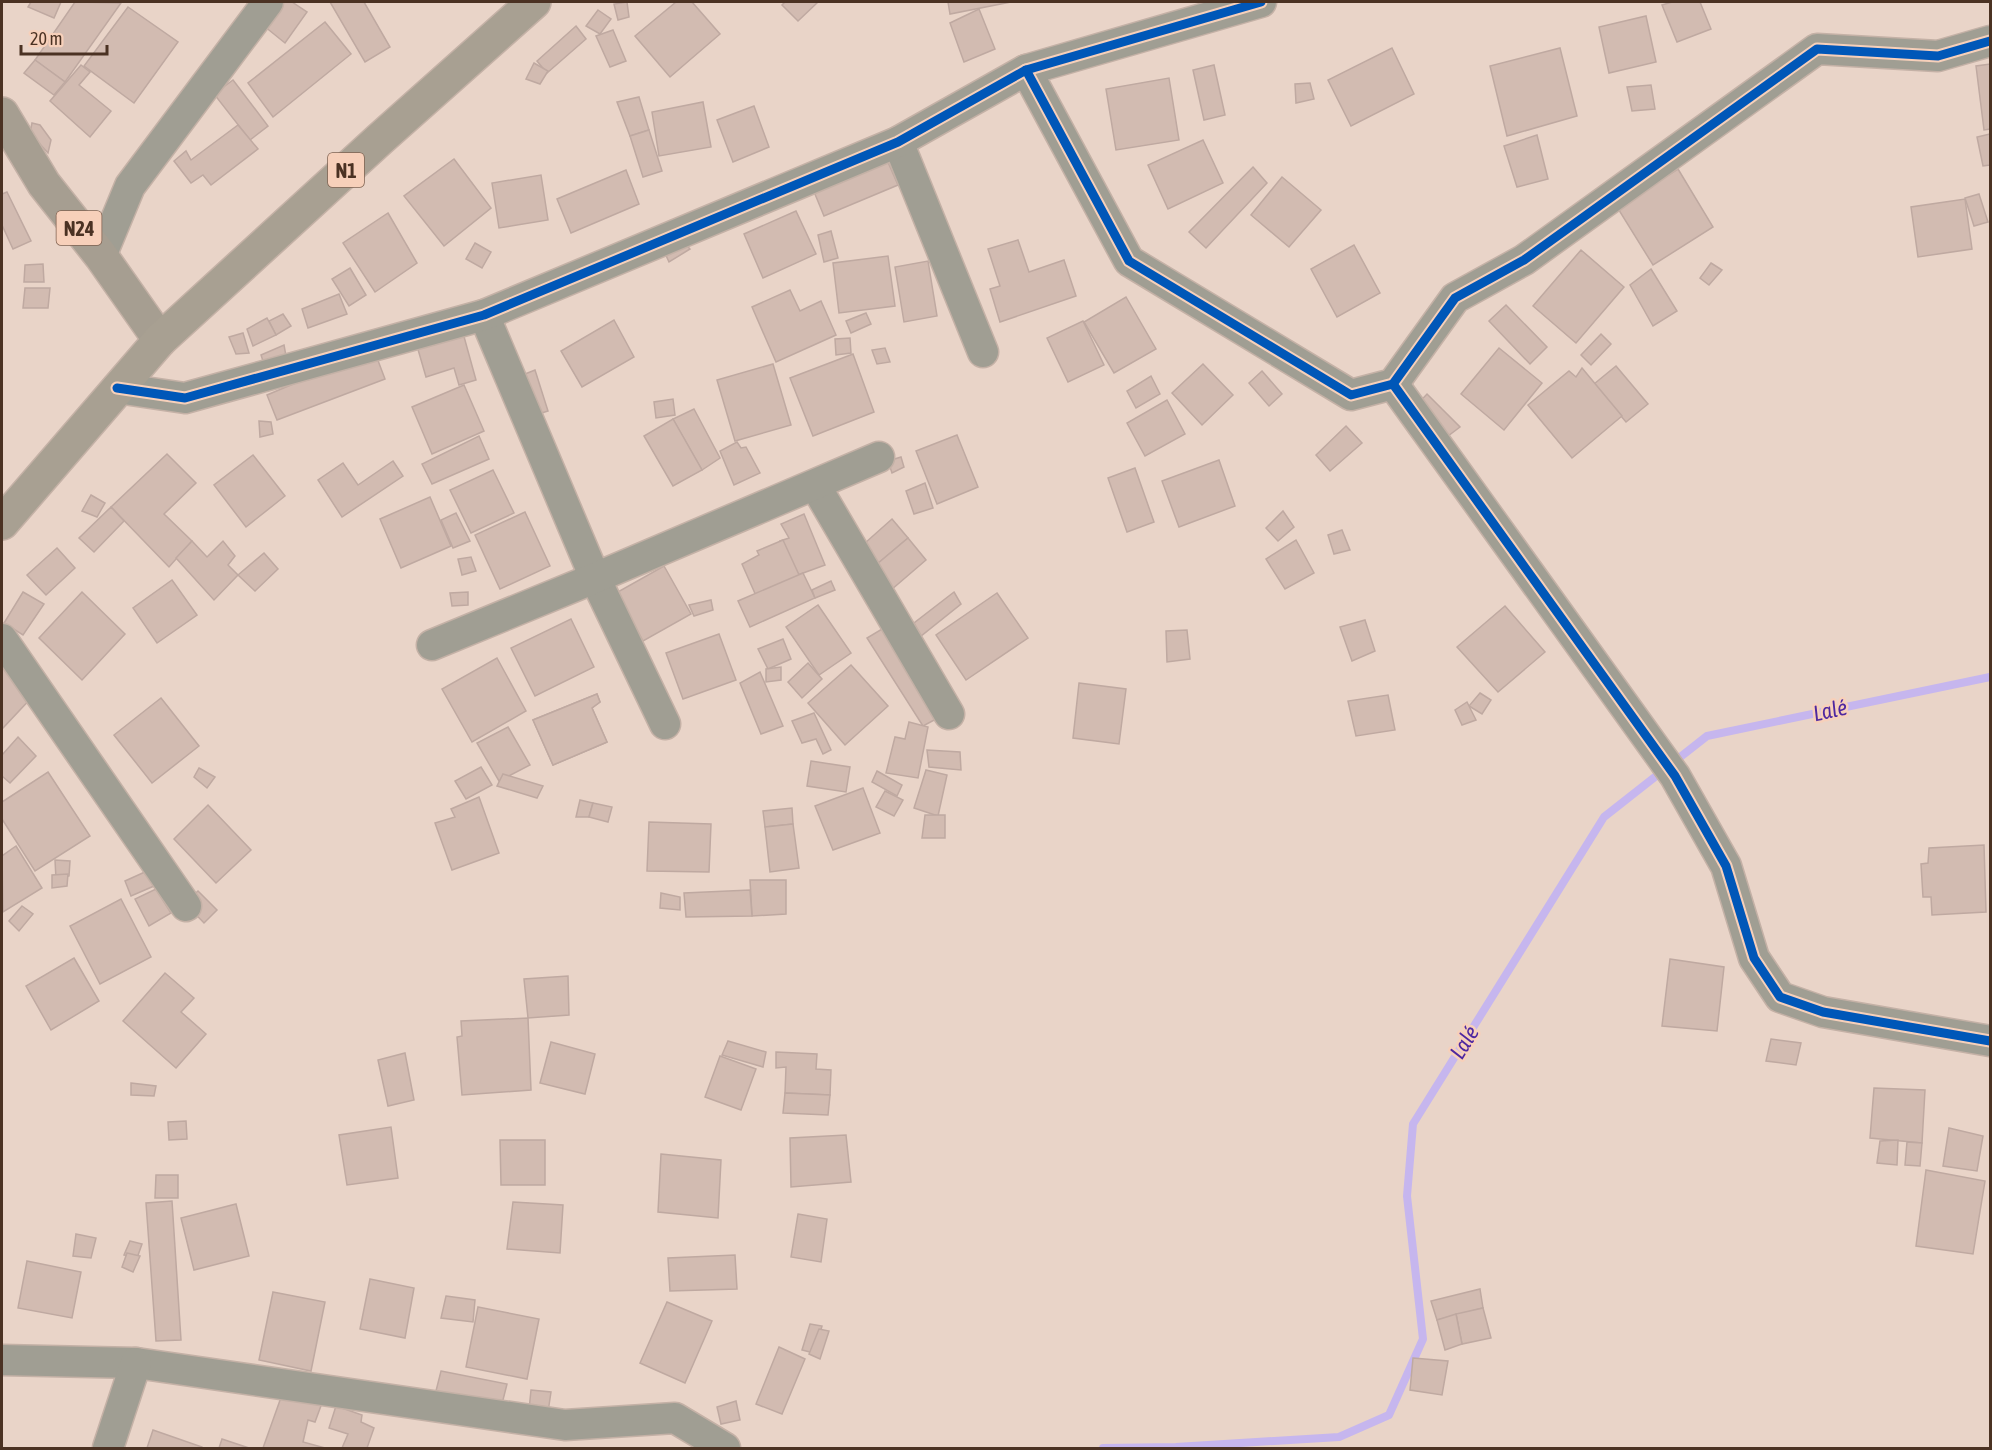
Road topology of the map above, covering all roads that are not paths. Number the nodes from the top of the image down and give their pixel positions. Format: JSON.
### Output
{"nodes":[{"id":1,"x":268,"y":2,"type":"edge"},
{"id":2,"x":534,"y":2,"type":"edge"},
{"id":3,"x":1261,"y":2,"type":"edge"},
{"id":4,"x":1990,"y":41,"type":"edge"},
{"id":5,"x":1026,"y":70,"type":"junction"},
{"id":6,"x":2,"y":114,"type":"edge"},
{"id":7,"x":898,"y":142,"type":"junction"},
{"id":8,"x":101,"y":256,"type":"junction"},
{"id":9,"x":484,"y":315,"type":"junction"},
{"id":10,"x":160,"y":340,"type":"junction"},
{"id":11,"x":983,"y":352,"type":"dead end"},
{"id":12,"x":1393,"y":384,"type":"junction"},
{"id":13,"x":117,"y":388,"type":"junction"},
{"id":14,"x":879,"y":457,"type":"dead end"},
{"id":15,"x":815,"y":485,"type":"junction"},
{"id":16,"x":2,"y":524,"type":"edge"},
{"id":17,"x":595,"y":578,"type":"junction"},
{"id":18,"x":2,"y":639,"type":"edge"},
{"id":19,"x":432,"y":645,"type":"dead end"},
{"id":20,"x":949,"y":714,"type":"dead end"},
{"id":21,"x":665,"y":724,"type":"dead end"},
{"id":22,"x":186,"y":906,"type":"dead end"},
{"id":23,"x":1990,"y":1041,"type":"edge"},
{"id":24,"x":2,"y":1360,"type":"edge"},
{"id":25,"x":136,"y":1363,"type":"junction"},
{"id":26,"x":724,"y":1447,"type":"edge"},
{"id":27,"x":108,"y":1449,"type":"edge"}],
"edges":[{"from":1,"to":8,"type":"street"},
{"from":2,"to":10,"type":"highway","number":"N1"},
{"from":3,"to":5,"type":"street"},
{"from":4,"to":12,"type":"street"},
{"from":5,"to":7,"type":"street"},
{"from":5,"to":12,"type":"street"},
{"from":6,"to":8,"type":"main road","number":"N24"},
{"from":7,"to":9,"type":"street"},
{"from":7,"to":11,"type":"street"},
{"from":8,"to":10,"type":"main road","number":"N24"},
{"from":9,"to":13,"type":"street"},
{"from":9,"to":17,"type":"street"},
{"from":10,"to":13,"type":"highway","number":"N1"},
{"from":12,"to":23,"type":"street"},
{"from":13,"to":16,"type":"highway","number":"N1"},
{"from":14,"to":15,"type":"street"},
{"from":15,"to":17,"type":"street"},
{"from":15,"to":20,"type":"street"},
{"from":17,"to":19,"type":"street"},
{"from":17,"to":21,"type":"street"},
{"from":18,"to":22,"type":"street"},
{"from":24,"to":25,"type":"street"},
{"from":25,"to":26,"type":"street"},
{"from":25,"to":27,"type":"street"}]}
